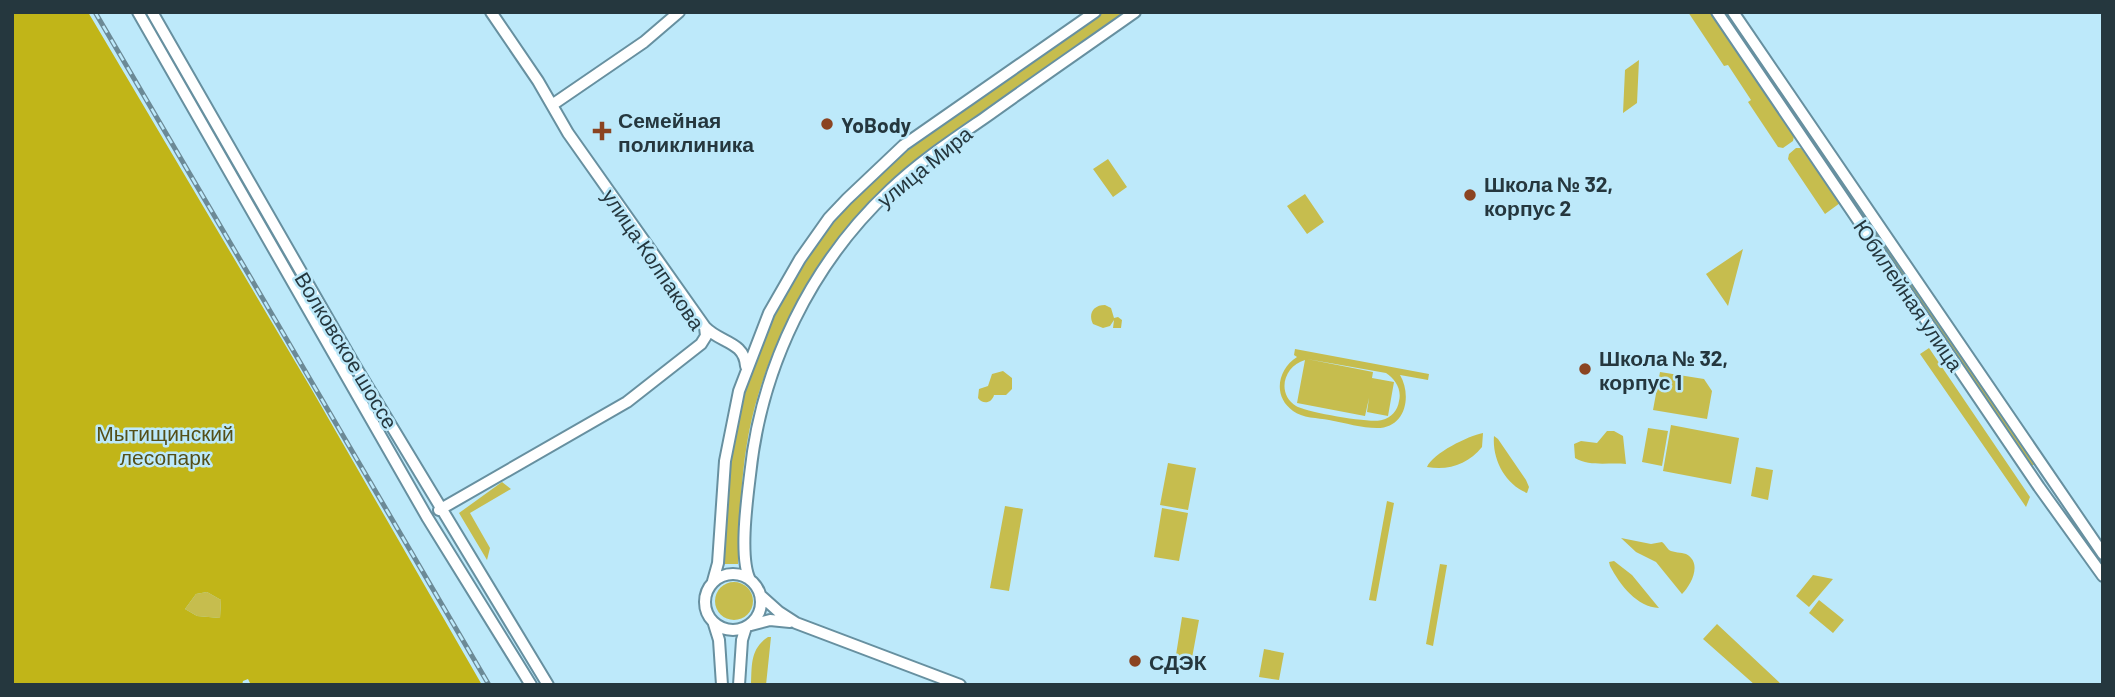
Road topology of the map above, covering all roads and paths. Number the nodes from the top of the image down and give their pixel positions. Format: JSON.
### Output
{"nodes":[{"id":1,"x":138,"y":12,"type":"edge"},
{"id":2,"x":152,"y":12,"type":"edge"},
{"id":3,"x":491,"y":12,"type":"edge"},
{"id":4,"x":679,"y":12,"type":"edge"},
{"id":5,"x":1095,"y":12,"type":"edge"},
{"id":6,"x":1135,"y":12,"type":"edge"},
{"id":7,"x":1717,"y":12,"type":"edge"},
{"id":8,"x":1733,"y":12,"type":"edge"},
{"id":9,"x":552,"y":105,"type":"junction"},
{"id":10,"x":705,"y":327,"type":"junction"},
{"id":11,"x":761,"y":332,"type":"junction"},
{"id":12,"x":720,"y":339,"type":"junction"},
{"id":13,"x":701,"y":344,"type":"junction"},
{"id":14,"x":733,"y":344,"type":"junction"},
{"id":15,"x":746,"y":370,"type":"junction"},
{"id":16,"x":442,"y":508,"type":"junction"},
{"id":17,"x":427,"y":517,"type":"junction"},
{"id":18,"x":2103,"y":554,"type":"edge"},
{"id":19,"x":2103,"y":576,"type":"edge"},
{"id":20,"x":750,"y":580,"type":"junction"},
{"id":21,"x":713,"y":582,"type":"junction"},
{"id":22,"x":760,"y":594,"type":"junction"},
{"id":23,"x":796,"y":623,"type":"junction"},
{"id":24,"x":714,"y":624,"type":"junction"},
{"id":25,"x":749,"y":626,"type":"junction"},
{"id":26,"x":531,"y":685,"type":"edge"},
{"id":27,"x":548,"y":685,"type":"edge"},
{"id":28,"x":722,"y":685,"type":"edge"},
{"id":29,"x":739,"y":685,"type":"edge"},
{"id":30,"x":960,"y":685,"type":"edge"}],
"edges":[{"from":1,"to":17,"type":"main road","name":"Волковское шоссе"},
{"from":2,"to":16,"type":"main road","name":"Волковское шоссе"},
{"from":3,"to":9,"type":"main road","name":"улица Колпакова"},
{"from":4,"to":9,"type":"main road"},
{"from":5,"to":11,"type":"main road","name":"улица Мира"},
{"from":6,"to":20,"type":"main road","name":"улица Мира"},
{"from":7,"to":19,"type":"main road","name":"Юбилейная улица"},
{"from":8,"to":18,"type":"main road","name":"Юбилейная улица"},
{"from":9,"to":10,"type":"main road","name":"улица Колпакова"},
{"from":10,"to":12,"type":"main road"},
{"from":10,"to":13,"type":"main road","name":"улица Колпакова"},
{"from":11,"to":14,"type":"main road"},
{"from":11,"to":15,"type":"main road","name":"улица Мира"},
{"from":12,"to":13,"type":"main road"},
{"from":12,"to":14,"type":"main road"},
{"from":13,"to":16,"type":"main road","name":"улица Колпакова"},
{"from":14,"to":15,"type":"main road"},
{"from":15,"to":21,"type":"main road","name":"улица Мира"},
{"from":16,"to":17,"type":"main road","name":"улица Колпакова"},
{"from":16,"to":27,"type":"main road","name":"Волковское шоссе"},
{"from":17,"to":26,"type":"main road","name":"Волковское шоссе"},
{"from":20,"to":21,"type":"main road"},
{"from":20,"to":22,"type":"main road"},
{"from":21,"to":24,"type":"main road"},
{"from":22,"to":23,"type":"main road"},
{"from":22,"to":25,"type":"main road"},
{"from":23,"to":25,"type":"main road"},
{"from":23,"to":30,"type":"main road"},
{"from":24,"to":25,"type":"main road"},
{"from":24,"to":28,"type":"main road"},
{"from":25,"to":29,"type":"main road"}]}
